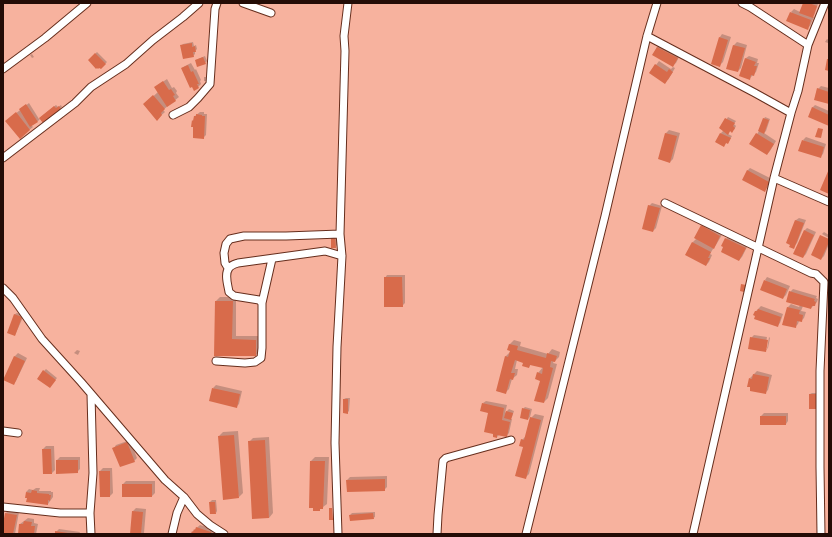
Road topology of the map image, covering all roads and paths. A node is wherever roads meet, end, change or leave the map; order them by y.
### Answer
1 (87, 3) edge
2 (199, 3) edge
3 (217, 3) edge
4 (243, 3) edge
5 (348, 3) edge
6 (656, 3) edge
7 (742, 3) edge
8 (825, 3) edge
9 (271, 13) dead end
10 (646, 36) junction
11 (808, 45) junction
12 (3, 69) edge
13 (791, 113) junction
14 (173, 115) dead end
15 (3, 158) edge
16 (774, 178) junction
17 (829, 202) edge
18 (665, 203) dead end
19 (340, 234) junction
20 (758, 248) junction
21 (342, 256) junction
22 (272, 259) junction
23 (228, 268) junction
24 (826, 282) edge
25 (3, 288) edge
26 (262, 303) junction
27 (825, 356) edge
28 (216, 361) dead end
29 (91, 394) junction
30 (3, 431) edge
31 (18, 433) dead end
32 (511, 440) dead end
33 (184, 497) junction
34 (3, 507) edge
35 (90, 513) junction
36 (91, 534) edge
37 (172, 534) edge
38 (224, 534) edge
39 (338, 534) edge
40 (437, 534) edge
41 (526, 534) edge
42 (693, 534) edge
43 (821, 534) edge

1 - 12 street
2 - 15 street
3 - 14 street
4 - 9 street
5 - 19 street
6 - 10 street
7 - 11 street
8 - 11 street
10 - 13 street
10 - 41 street
11 - 13 street
13 - 16 street
16 - 17 street
16 - 20 street
18 - 20 street
19 - 21 street
19 - 23 street
20 - 24 street
20 - 42 street
21 - 22 street
21 - 39 street
22 - 23 street
22 - 26 street
23 - 26 street
24 - 27 street
25 - 29 street
26 - 28 street
27 - 43 street
29 - 33 street
29 - 35 street
30 - 31 street
32 - 40 street
33 - 37 street
33 - 38 street
34 - 35 street
35 - 36 street

